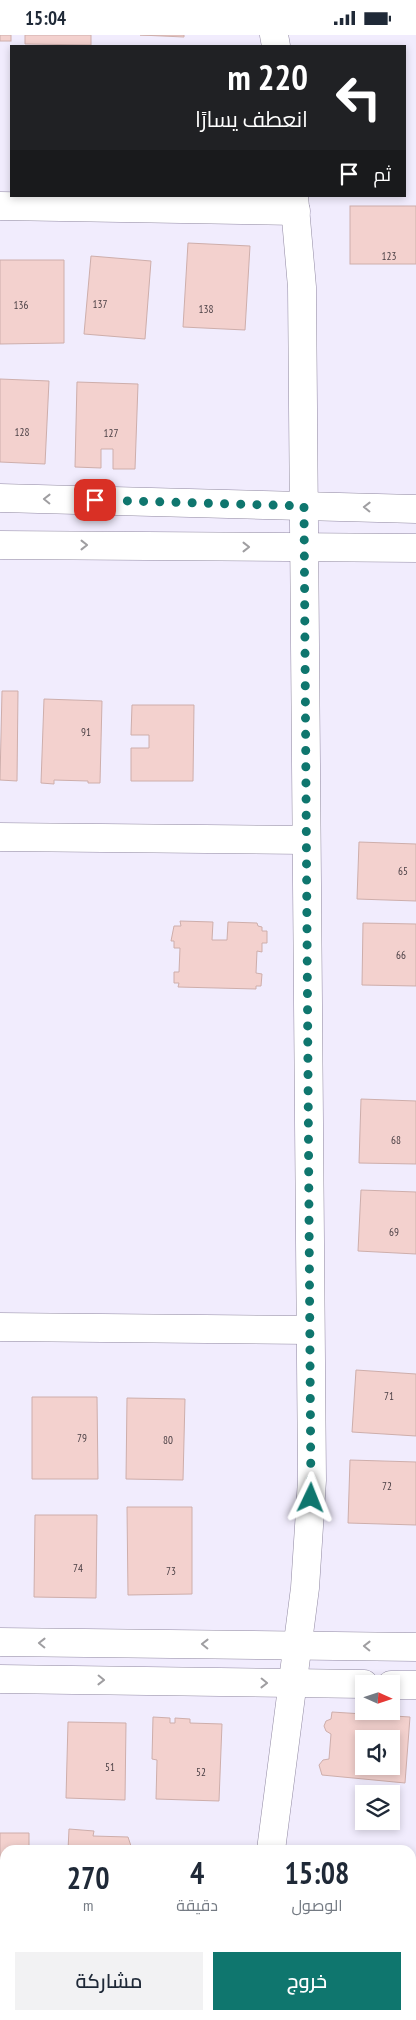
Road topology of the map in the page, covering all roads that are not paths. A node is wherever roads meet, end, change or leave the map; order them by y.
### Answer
1 (295, 204) edge
2 (0, 206) edge
3 (0, 498) edge
4 (304, 506) junction
5 (416, 509) edge
6 (0, 545) edge
7 (304, 547) junction
8 (416, 548) edge
9 (0, 837) edge
10 (306, 840) junction
11 (0, 1327) edge
12 (310, 1330) junction
13 (0, 1642) edge
14 (298, 1645) junction
15 (416, 1647) edge
16 (0, 1679) edge
17 (294, 1683) junction
18 (355, 1684) edge
19 (400, 1685) edge
20 (416, 1685) edge
21 (272, 1845) edge

1 - 2 street
1 - 4 street
4 -> 3 street
5 -> 4 street
4 - 7 street
6 -> 7 street
7 - 8 street
7 - 10 street
9 - 10 street
10 - 12 street
11 - 12 street
12 - 14 street
14 -> 13 street
15 -> 14 street
14 - 17 street
16 -> 17 street
17 - 18 street
17 - 21 street
19 - 20 street

